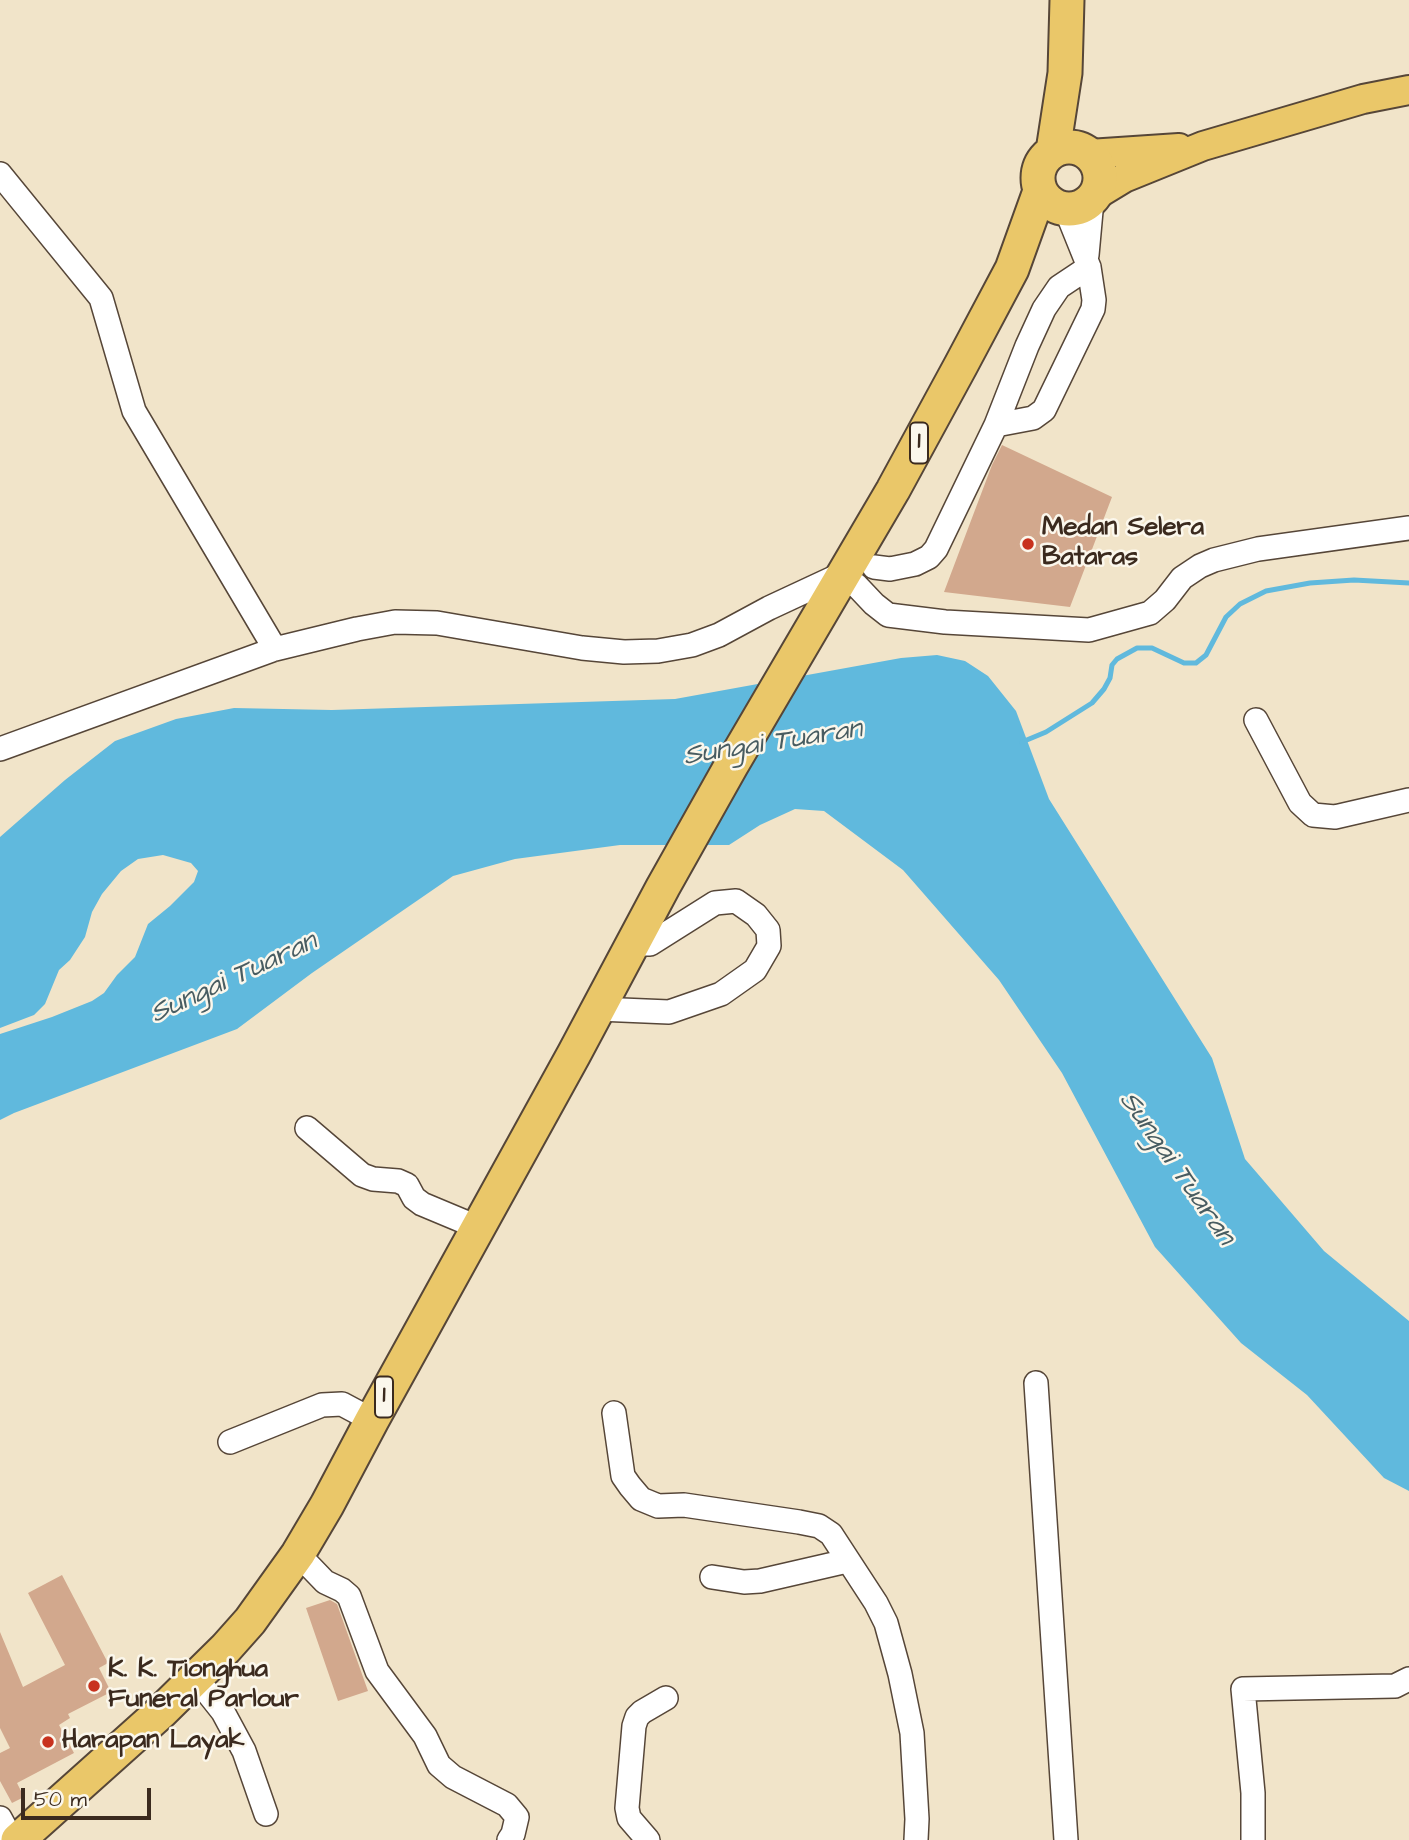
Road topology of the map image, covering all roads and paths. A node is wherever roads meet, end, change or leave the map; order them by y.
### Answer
1 (1067, 0) edge
2 (1409, 90) edge
3 (1203, 146) junction
4 (1074, 151) junction
5 (0, 174) edge
6 (1071, 201) junction
7 (1088, 262) junction
8 (996, 425) junction
9 (1409, 528) edge
10 (858, 571) junction
11 (275, 649) junction
12 (1256, 720) dead end
13 (0, 749) edge
14 (1409, 800) edge
15 (635, 938) junction
16 (597, 1009) junction
17 (307, 1128) dead end
18 (477, 1227) junction
19 (1037, 1383) dead end
20 (614, 1413) dead end
21 (372, 1420) junction
22 (230, 1442) dead end
23 (298, 1554) junction
24 (847, 1561) junction
25 (712, 1577) dead end
26 (196, 1678) junction
27 (1409, 1679) edge
28 (666, 1698) dead end
29 (266, 1814) dead end
30 (0, 1818) edge
31 (12, 1840) edge
32 (18, 1840) edge
33 (509, 1840) edge
34 (648, 1840) edge
35 (916, 1840) edge
36 (1066, 1840) edge
37 (1253, 1840) edge

1 - 4 highway
2 - 3 main road
3 - 4 main road
3 - 6 main road
4 - 6 highway
4 - 6 highway, 1
5 - 11 street
6 - 7 street
6 - 10 highway, 1
7 - 8 street
7 - 8 street
8 - 10 street
9 - 10 street
10 - 11 street
10 - 15 highway, 1
11 - 13 street
12 - 14 street
15 - 16 highway, 1
15 - 16 street
16 - 18 highway, 1
17 - 18 street
18 - 21 highway, 1
19 - 36 street
20 - 24 street
21 - 22 street
21 - 23 highway, 1
23 - 26 highway, 1
23 - 33 street
24 - 25 street
24 - 35 street
26 - 29 street
26 - 32 highway, 1
27 - 37 street
28 - 34 street
30 - 31 street

